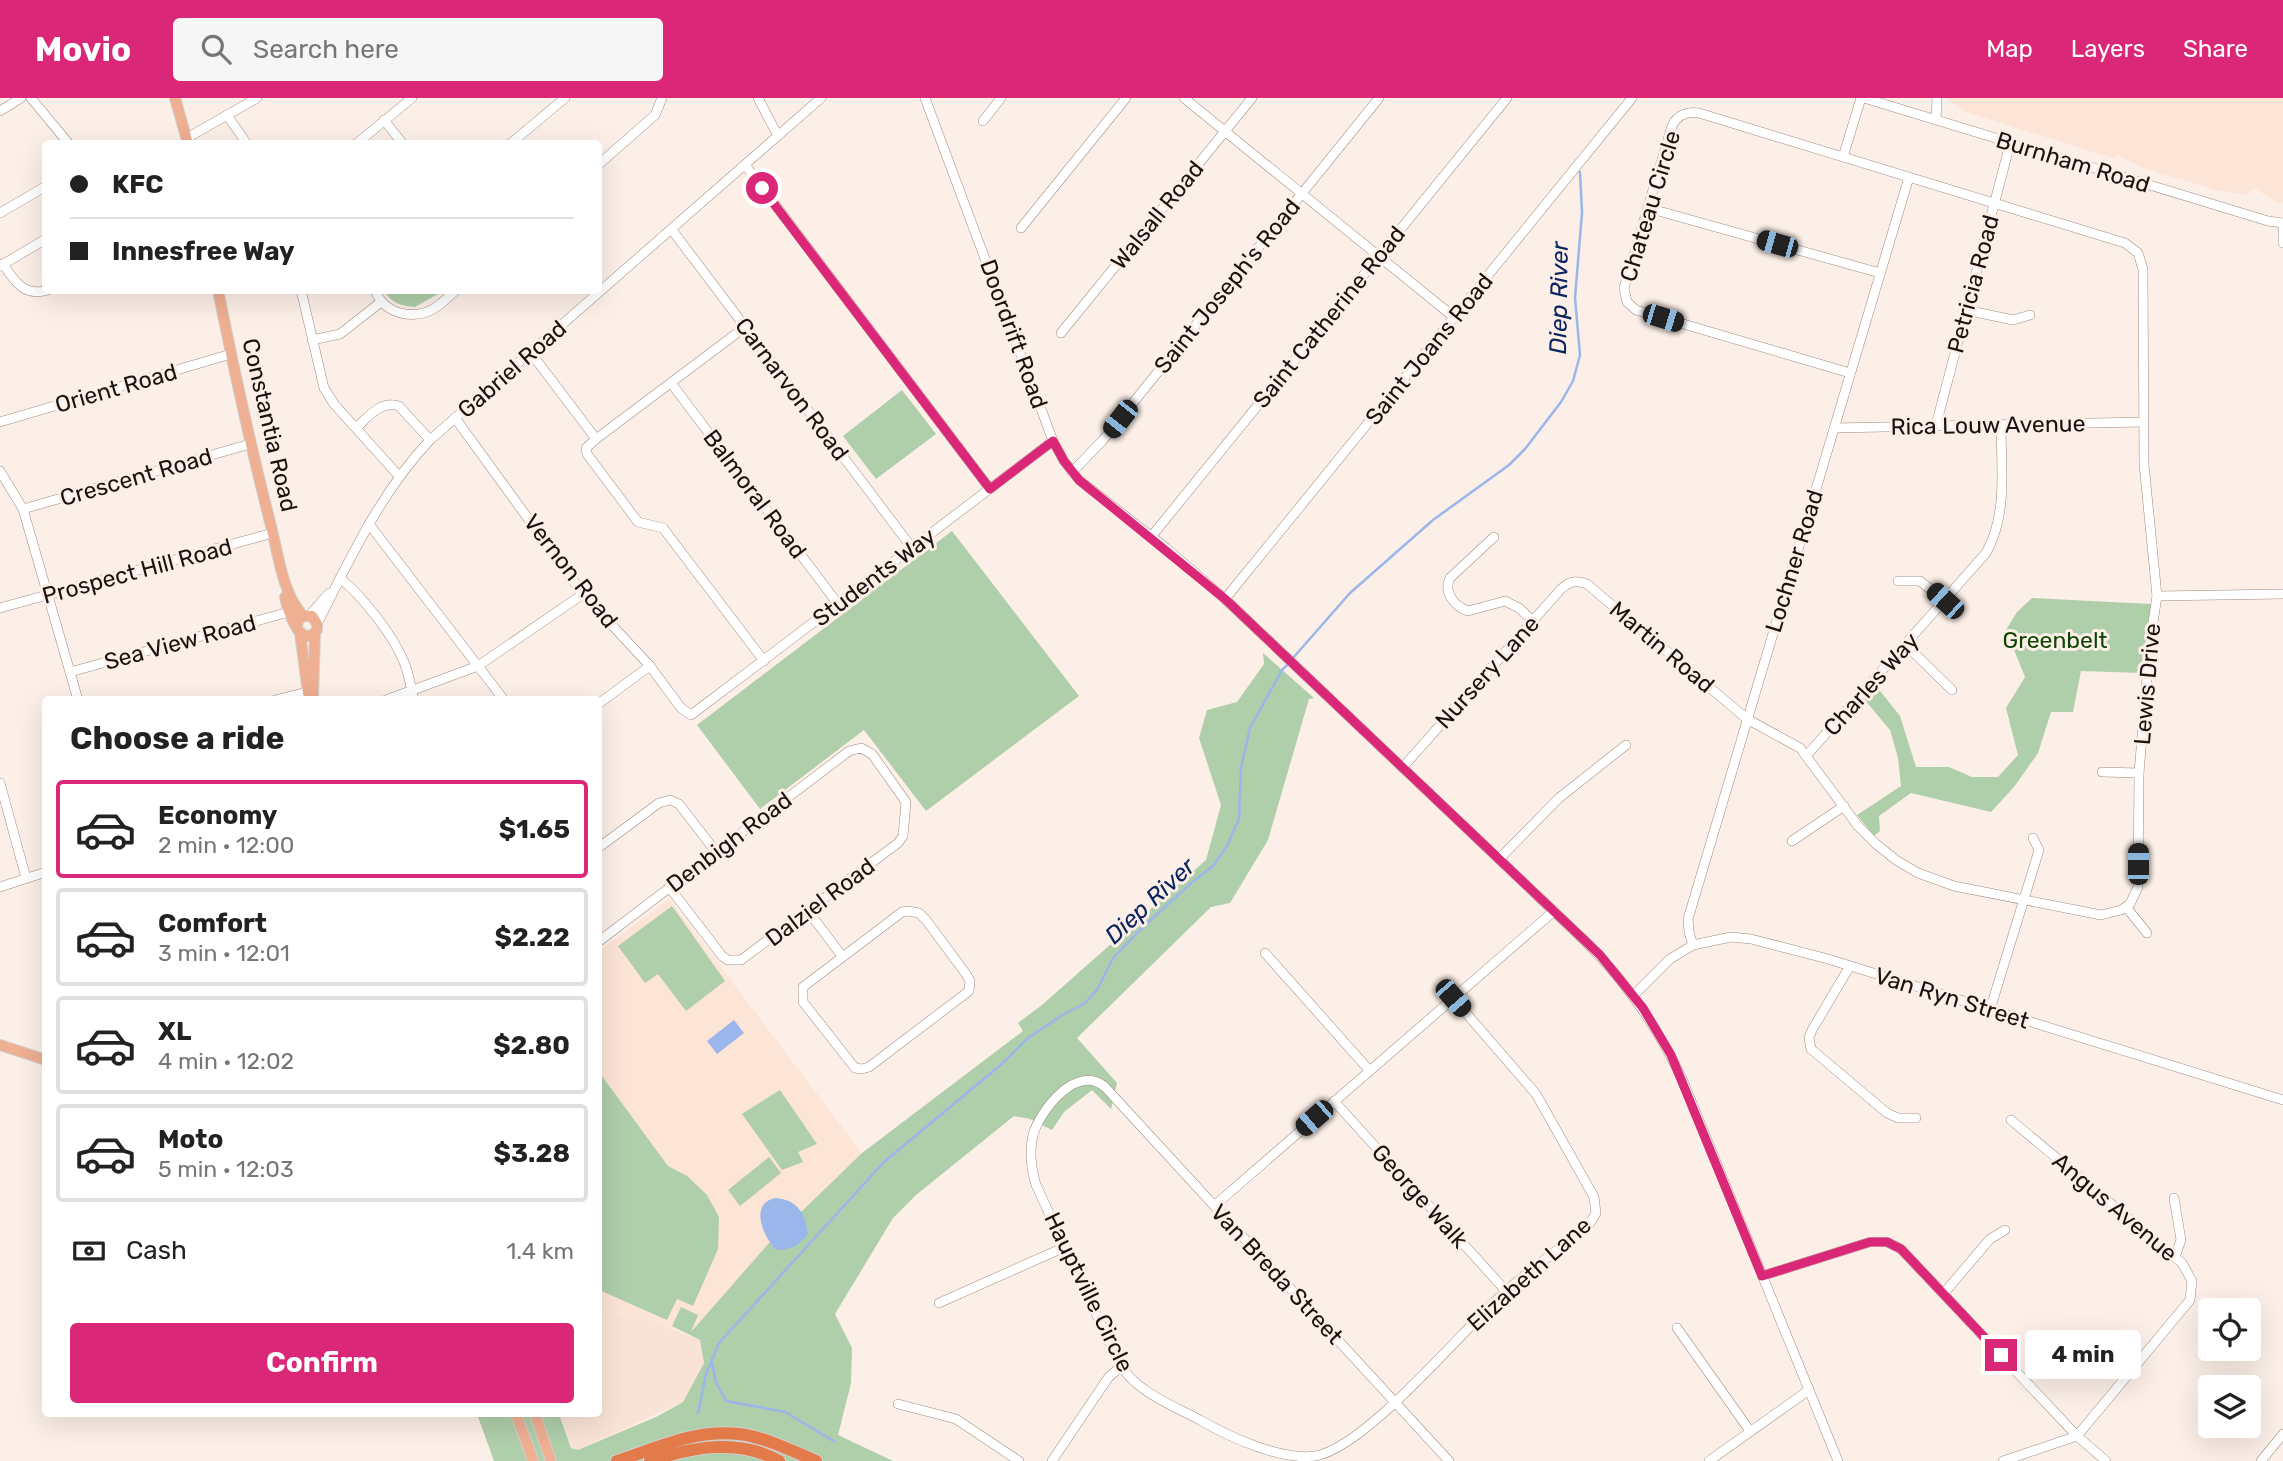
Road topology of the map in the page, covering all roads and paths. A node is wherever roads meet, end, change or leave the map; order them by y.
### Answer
1 (21, 98) edge
2 (31, 98) edge
3 (175, 98) edge
4 (257, 98) edge
5 (412, 98) edge
6 (565, 98) edge
7 (662, 98) edge
8 (758, 98) edge
9 (821, 98) edge
10 (925, 98) edge
11 (1000, 98) edge
12 (1126, 98) edge
13 (1184, 98) edge
14 (1252, 98) edge
15 (1379, 98) edge
16 (1507, 98) edge
17 (1632, 98) edge
18 (1863, 98) edge
19 (1937, 98) edge
20 (0, 111) edge
21 (227, 115) junction
22 (384, 120) junction
23 (1936, 120) junction
24 (983, 121) dead end
25 (1226, 131) junction
26 (778, 136) junction
27 (66, 140) edge
28 (187, 140) edge
29 (189, 140) edge
30 (244, 140) edge
31 (361, 140) edge
32 (400, 140) edge
33 (515, 140) edge
34 (2010, 144) junction
35 (1843, 157) junction
36 (602, 161) edge
37 (746, 166) junction
38 (1909, 177) junction
39 (42, 188) edge
40 (1302, 193) junction
41 (1994, 203) junction
42 (1648, 208) junction
43 (0, 213) edge
44 (2283, 223) edge
45 (1021, 228) dead end
46 (672, 230) junction
47 (42, 241) edge
48 (2283, 243) edge
49 (1378, 256) junction
50 (2, 265) edge
51 (1880, 273) junction
52 (42, 291) edge
53 (602, 291) edge
54 (219, 294) edge
55 (302, 294) edge
56 (378, 294) edge
57 (452, 294) edge
58 (599, 294) edge
59 (381, 302) junction
60 (1966, 310) junction
61 (2030, 315) dead end
62 (1455, 318) junction
63 (745, 327) junction
64 (1061, 333) dead end
65 (312, 340) junction
66 (531, 353) junction
67 (231, 354) junction
68 (1850, 373) junction
69 (671, 383) junction
70 (455, 418) junction
71 (0, 422) edge
72 (2143, 422) junction
73 (1936, 425) junction
74 (2001, 425) junction
75 (356, 428) junction
76 (1834, 428) junction
77 (596, 439) junction
78 (430, 440) junction
79 (1053, 441) junction
80 (250, 444) junction
81 (0, 471) edge
82 (1072, 472) junction
83 (399, 476) junction
84 (990, 489) junction
85 (23, 509) junction
86 (369, 524) junction
87 (273, 533) junction
88 (1151, 537) junction
89 (1494, 537) dead end
90 (912, 548) junction
91 (282, 570) junction
92 (1574, 581) joint
93 (1898, 581) dead end
94 (338, 582) junction
95 (583, 594) junction
96 (2283, 594) edge
97 (48, 595) junction
98 (2157, 596) junction
99 (1225, 599) junction
100 (1945, 601) junction
101 (838, 604) junction
102 (0, 608) edge
103 (289, 612) junction
104 (1534, 621) junction
105 (311, 622) junction
106 (299, 630) junction
107 (1906, 645) junction
108 (764, 661) junction
109 (478, 666) junction
110 (650, 666) junction
111 (70, 672) junction
112 (1952, 690) dead end
113 (413, 695) edge
114 (77, 696) edge
115 (310, 696) edge
116 (310, 696) edge
117 (501, 696) edge
118 (602, 701) edge
119 (694, 714) joint
120 (1748, 719) junction
121 (1626, 746) dead end
122 (861, 748) joint
123 (1807, 755) junction
124 (1403, 767) junction
125 (2102, 772) dead end
126 (2139, 773) junction
127 (0, 783) edge
128 (1844, 806) junction
129 (2033, 838) dead end
130 (1792, 841) dead end
131 (602, 845) edge
132 (716, 852) junction
133 (1499, 859) junction
134 (42, 873) edge
135 (26, 878) junction
136 (0, 887) edge
137 (670, 888) junction
138 (2023, 900) junction
139 (2126, 907) junction
140 (808, 911) junction
141 (1554, 911) junction
142 (2147, 933) dead end
143 (602, 939) edge
144 (1693, 945) junction
145 (1265, 953) dead end
146 (842, 956) junction
147 (1850, 966) junction
148 (1634, 995) junction
149 (1453, 998) junction
150 (1990, 1010) junction
151 (0, 1045) edge
152 (42, 1059) edge
153 (1369, 1070) junction
154 (1105, 1087) joint
155 (2283, 1100) edge
156 (1334, 1101) junction
157 (1916, 1118) dead end
158 (2011, 1120) dead end
159 (2174, 1198) dead end
160 (1214, 1206) junction
161 (2005, 1230) dead end
162 (1065, 1247) junction
163 (2175, 1257) junction
164 (1762, 1276) junction
165 (1506, 1291) junction
166 (1944, 1293) junction
167 (939, 1303) dead end
168 (1677, 1328) dead end
169 (1121, 1366) junction
170 (1809, 1390) junction
171 (1395, 1402) junction
172 (898, 1405) dead end
173 (517, 1417) edge
174 (536, 1417) edge
175 (1750, 1431) junction
176 (2283, 1434) edge
177 (2077, 1436) junction
178 (533, 1461) edge
179 (551, 1461) edge
180 (617, 1461) edge
181 (650, 1461) edge
182 (779, 1461) edge
183 (816, 1461) edge
184 (1019, 1461) edge
185 (1052, 1461) edge
186 (1449, 1461) edge
187 (1709, 1461) edge
188 (1838, 1461) edge
189 (2003, 1461) edge
190 (2106, 1461) edge
191 (2261, 1461) edge

1 - 20 street
2 - 27 street
3 - 28 main road
4 - 21 street
5 - 22 street
6 - 33 street
7 - 36 street
8 - 26 street
9 - 26 street, Gabriel Road
10 - 79 street, Doordrift Road
11 - 24 street
12 - 45 street
13 - 25 street
14 - 25 street, Walsall Road
15 - 40 street, Saint Joseph's Road
16 - 49 street, Saint Catherine Road
17 - 62 street, Saint Joans Road
18 - 23 street, Burnham Road
18 - 35 street
19 - 23 street
21 - 29 street
21 - 30 street
22 - 31 street
22 - 32 street
23 - 34 street, Burnham Road
25 - 40 street
25 - 64 street, Walsall Road
26 - 37 street, Gabriel Road
34 - 41 street, Petricia Road
34 - 44 street, Burnham Road
35 - 38 street, Chateau Circle
35 - 42 street, Chateau Circle
37 - 46 street, Gabriel Road
37 - 84 street
38 - 41 street, Lewis Drive
38 - 51 street, Lochner Road
39 - 43 street
40 - 49 street
40 - 82 street, Saint Joseph's Road
41 - 60 street, Petricia Road
41 - 72 street, Lewis Drive
42 - 51 street
42 - 68 street, Chateau Circle
44 - 48 street
46 - 53 street, Gabriel Road
46 - 63 street, Carnarvon Road
47 - 50 street
49 - 62 street
49 - 88 street, Saint Catherine Road
50 - 52 street
51 - 68 street, Lochner Road
54 - 67 main road, Constantia Road
55 - 65 street
56 - 59 street
57 - 59 street
58 - 66 street, Gabriel Road
59 - 65 street
60 - 61 street
60 - 73 street, Petricia Road
62 - 99 street, Saint Joans Road
63 - 69 street
63 - 90 street, Carnarvon Road
65 - 75 street
66 - 70 street, Gabriel Road
66 - 77 street
67 - 71 street, Orient Road
67 - 80 main road, Constantia Road
68 - 76 street, Lochner Road
69 - 77 street
69 - 101 street, Balmoral Road
70 - 78 street, Gabriel Road
70 - 95 street, Vernon Road
72 - 74 street, Rica Louw Avenue
72 - 98 street, Lewis Drive
73 - 74 street, Rica Louw Avenue
73 - 76 street, Rica Louw Avenue
74 - 100 street, Charles Way
75 - 78 street
75 - 83 street
76 - 120 street, Lochner Road
77 - 108 street
78 - 83 street, Gabriel Road
79 - 82 street, Doordrift Road
79 - 84 street, Students Way
80 - 85 street, Crescent Road
80 - 87 main road, Constantia Road
81 - 85 street
82 - 88 street, Doordrift Road
83 - 86 street, Gabriel Road
84 - 90 street, Students Way
85 - 97 street
86 - 94 street, Gabriel Road
86 - 109 street
87 - 91 main road, Constantia Road
87 - 97 street, Prospect Hill Road
88 - 99 street, Doordrift Road
89 - 104 street
90 - 101 street, Students Way
91 - 103 main road, Constantia Road
91 - 105 main road, Constantia Road
92 - 104 street, Nursery Lane
92 - 120 street, Martin Road
93 - 100 street
94 - 105 street, Gabriel Road
94 - 113 street
95 - 109 street
95 - 110 street, Vernon Road
96 - 98 street
97 - 102 street, Prospect Hill Road
97 - 111 street
98 - 126 street, Lewis Drive
99 - 124 street, Doordrift Road
100 - 107 street, Charles Way
101 - 108 street, Students Way
103 - 106 main road, Constantia Road
103 - 111 street, Sea View Road
104 - 124 street, Nursery Lane
105 - 106 main road
105 - 106 main road
105 - 115 main road
106 - 116 main road
107 - 112 street
107 - 123 street, Charles Way
108 - 119 street, Students Way
109 - 113 street
109 - 117 street
110 - 118 street
110 - 119 street, Vernon Road
111 - 114 street
120 - 123 street
120 - 144 street, Lochner Road
121 - 133 street
122 - 132 street, Denbigh Road
122 - 140 street, Dalziel Road
123 - 128 street
124 - 133 street, Doordrift Road
125 - 126 street
126 - 139 street, Lewis Drive
127 - 135 street
128 - 130 street
128 - 138 street
129 - 138 street
131 - 132 street
132 - 137 street, Denbigh Road
133 - 141 street, Doordrift Road
134 - 135 street
135 - 136 street
137 - 140 street, Dalziel Road
137 - 143 street, Denbigh Road
138 - 139 street
138 - 150 street
139 - 142 street
140 - 146 street
141 - 148 street, Doordrift Road
141 - 149 street
144 - 147 street, Van Ryn Street
144 - 148 street, Van Ryn Street
145 - 153 street
146 - 146 street
147 - 150 street, Van Ryn Street
147 - 157 street
148 - 164 street, Doordrift Road
149 - 153 street
149 - 165 street, Elizabeth Lane
150 - 155 street, Van Ryn Street
151 - 152 main road
153 - 156 street
154 - 160 street, Van Breda Street
154 - 162 street, Hauptville Circle
156 - 160 street
156 - 165 street, George Walk
158 - 163 street, Angus Avenue
159 - 163 street
160 - 171 street, Van Breda Street
161 - 166 street
162 - 167 street
162 - 169 street, Hauptville Circle
163 - 177 street, Angus Avenue
164 - 166 street
164 - 170 street, Doordrift Road
165 - 171 street, Elizabeth Lane
166 - 177 street
168 - 175 street
169 - 171 street, Hauptville Circle
169 - 185 street
170 - 175 street
170 - 188 street, Doordrift Road
171 - 186 street, Van Breda Street
172 - 184 street
173 - 178 main road
174 - 179 main road
175 - 187 street
176 - 191 street
177 - 189 street
177 - 190 street
180 - 183 highway
181 - 182 highway

